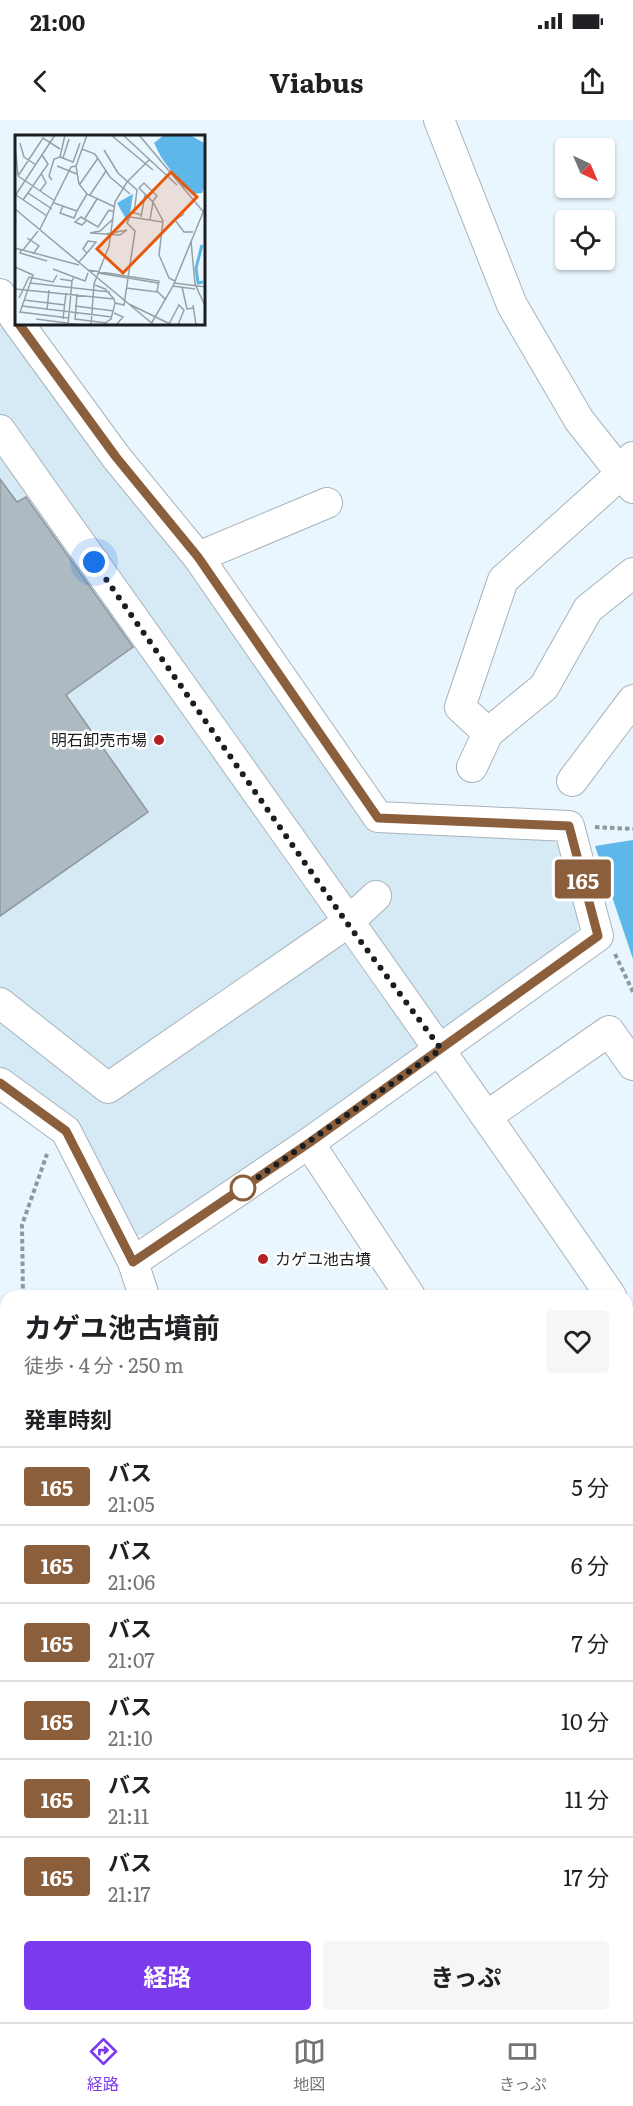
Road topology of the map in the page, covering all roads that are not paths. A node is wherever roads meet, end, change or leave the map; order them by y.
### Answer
1 (439, 120) edge
2 (0, 294) edge
3 (15, 318) edge
4 (20, 326) edge
5 (0, 430) edge
6 (629, 473) edge
7 (327, 503) dead end
8 (198, 557) junction
9 (633, 573) edge
10 (633, 700) edge
11 (488, 733) junction
12 (472, 767) dead end
13 (572, 781) dead end
14 (376, 896) dead end
15 (347, 923) junction
16 (0, 1003) edge
17 (441, 1049) junction
18 (633, 1065) edge
19 (0, 1083) edge
20 (487, 1116) junction
21 (309, 1143) junction
22 (133, 1262) junction
23 (135, 1290) edge
24 (406, 1290) edge
25 (607, 1290) edge

1 - 6 street
2 - 3 street
4 - 8 street
5 - 15 street
6 - 11 street
7 - 8 street
8 - 17 street
9 - 11 street
10 - 13 street
11 - 12 street
14 - 15 street
15 - 16 street
15 - 17 street
17 - 20 street
17 - 21 street
18 - 20 street
19 - 22 street
20 - 25 street
21 - 22 street
21 - 24 street
22 - 23 street

